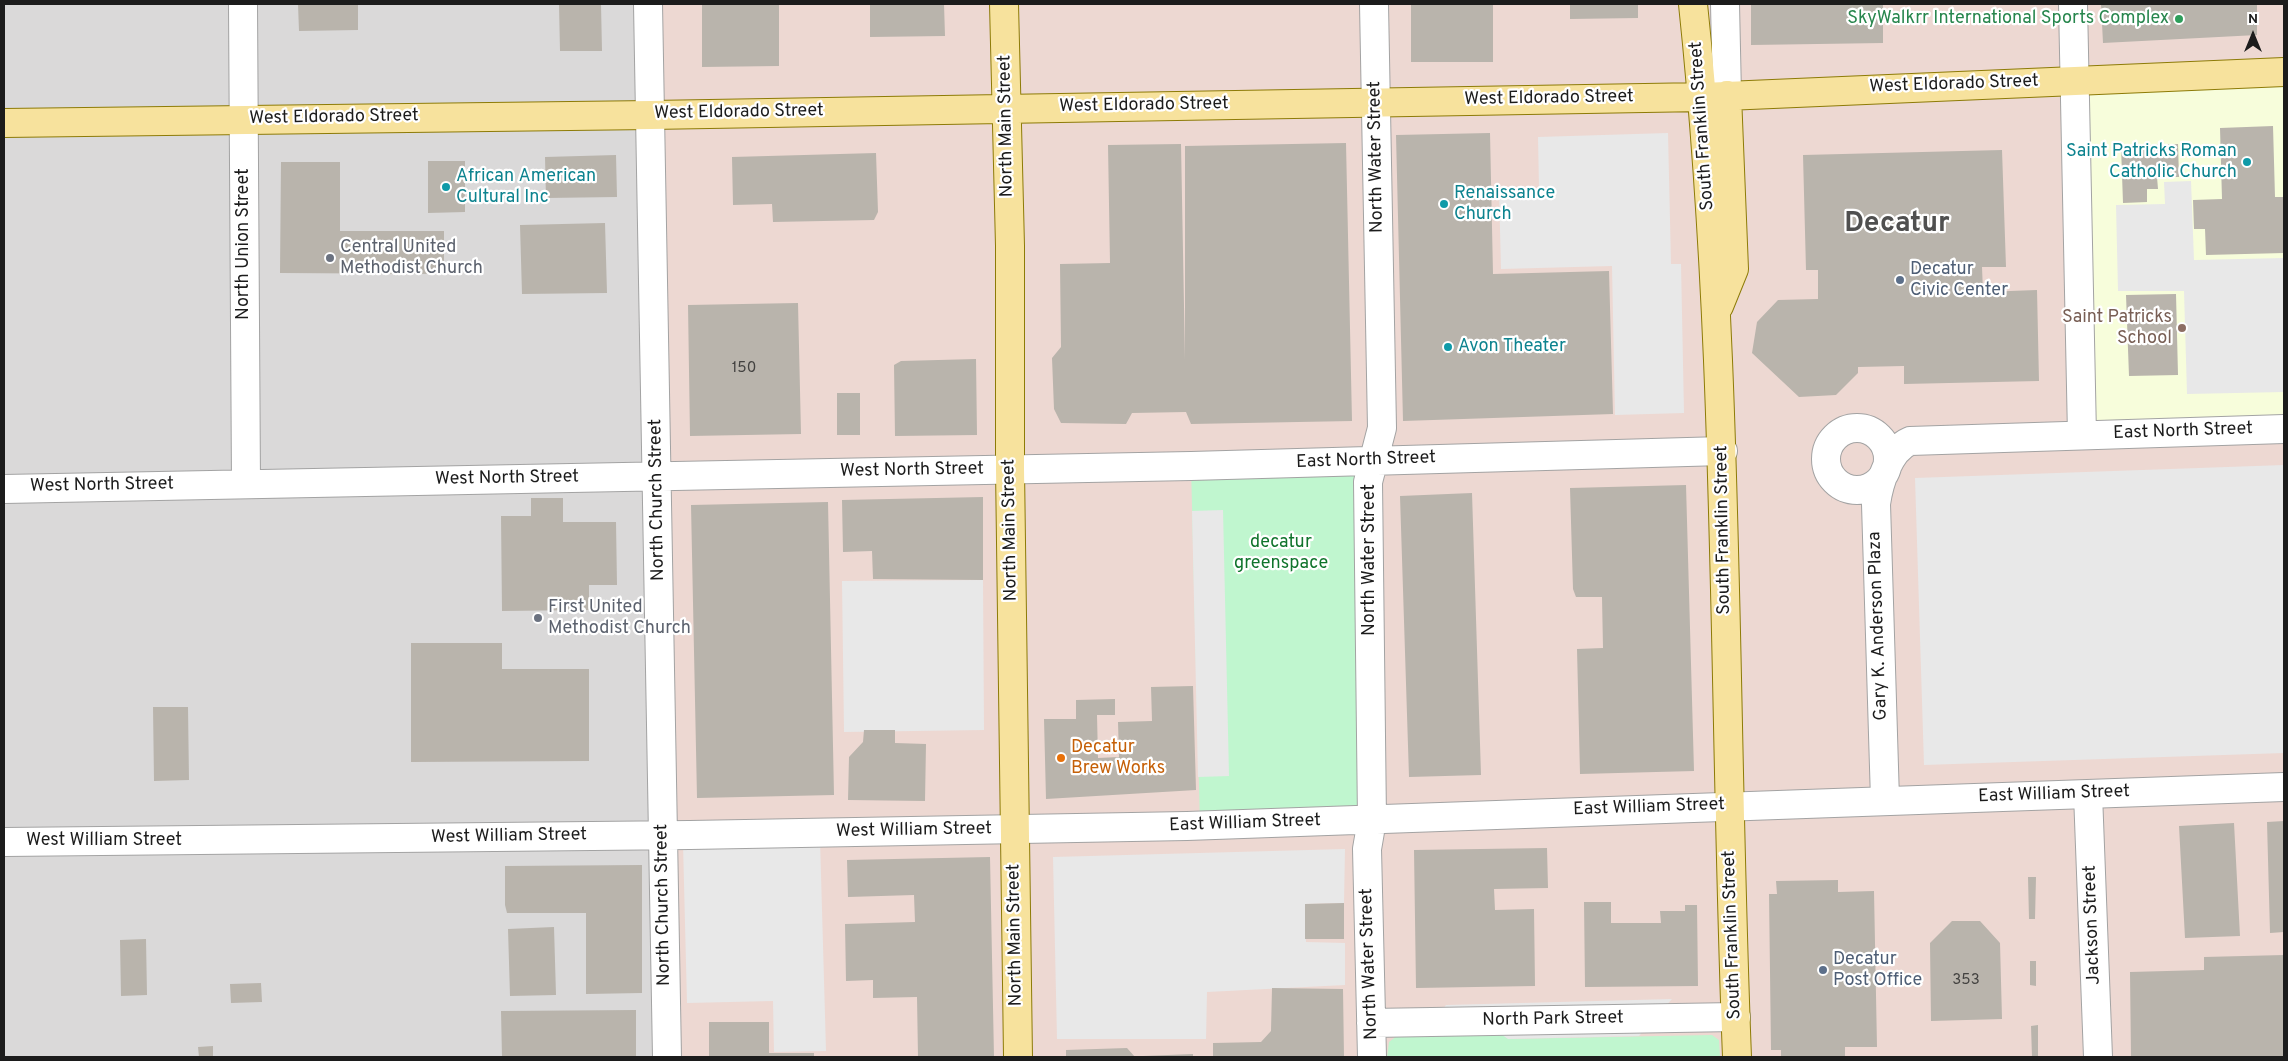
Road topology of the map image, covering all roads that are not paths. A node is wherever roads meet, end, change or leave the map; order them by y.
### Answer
1 (243, 4) edge
2 (648, 4) edge
3 (1004, 4) edge
4 (1374, 4) edge
5 (1693, 4) edge
6 (1725, 4) edge
7 (2073, 4) edge
8 (2284, 72) edge
9 (2074, 80) junction
10 (1715, 96) junction
11 (1375, 103) junction
12 (1007, 109) junction
13 (651, 115) junction
14 (243, 119) junction
15 (4, 123) edge
16 (2284, 429) edge
17 (2082, 435) junction
18 (1722, 451) junction
19 (1897, 455) junction
20 (1374, 460) junction
21 (1010, 470) junction
22 (657, 476) junction
23 (246, 483) junction
24 (4, 488) edge
25 (2284, 787) edge
26 (2088, 794) junction
27 (1894, 800) junction
28 (1730, 805) junction
29 (1372, 820) junction
30 (1014, 830) junction
31 (663, 835) junction
32 (4, 842) edge
33 (1736, 1017) junction
34 (1371, 1024) junction
35 (667, 1057) edge
36 (1018, 1057) edge
37 (1372, 1057) edge
38 (1737, 1057) edge
39 (2098, 1057) edge

1 - 14 street, North Union Street
2 - 13 street, North Church Street
3 - 12 main road, North Main Street
4 - 11 street, North Water Street
5 - 10 main road, South Franklin Street
6 - 10 street
7 - 9 street
8 - 9 main road, West Eldorado Street
9 - 10 main road, West Eldorado Street
9 - 17 street
10 - 11 main road, West Eldorado Street
10 - 18 main road, South Franklin Street
11 - 12 main road, West Eldorado Street
11 - 20 street, North Water Street
12 - 13 main road, West Eldorado Street
12 - 21 main road, North Main Street
13 - 14 main road, West Eldorado Street
13 - 22 street, North Church Street
14 - 15 main road, West Eldorado Street
14 - 23 street, North Union Street
16 - 17 street, East North Street
17 - 19 street
18 - 20 street, East North Street
18 - 28 main road, South Franklin Street
19 - 19 street
19 - 27 street, Gary K. Anderson Plaza
20 - 21 street, East North Street
20 - 29 street, North Water Street
21 - 22 street, West North Street
21 - 30 main road, North Main Street
22 - 23 street, West North Street
22 - 31 street, North Church Street
23 - 24 street, West North Street
25 - 26 street, East William Street
26 - 27 street, East William Street
26 - 39 street, Jackson Street
27 - 28 street, East William Street
28 - 29 street, East William Street
28 - 33 main road, South Franklin Street
29 - 30 street, East William Street
29 - 34 street, North Water Street
30 - 31 street, West William Street
30 - 36 main road, North Main Street
31 - 32 street, West William Street
31 - 35 street, North Church Street
33 - 34 street, North Park Street
33 - 38 main road, South Franklin Street
34 - 37 street, North Water Street

